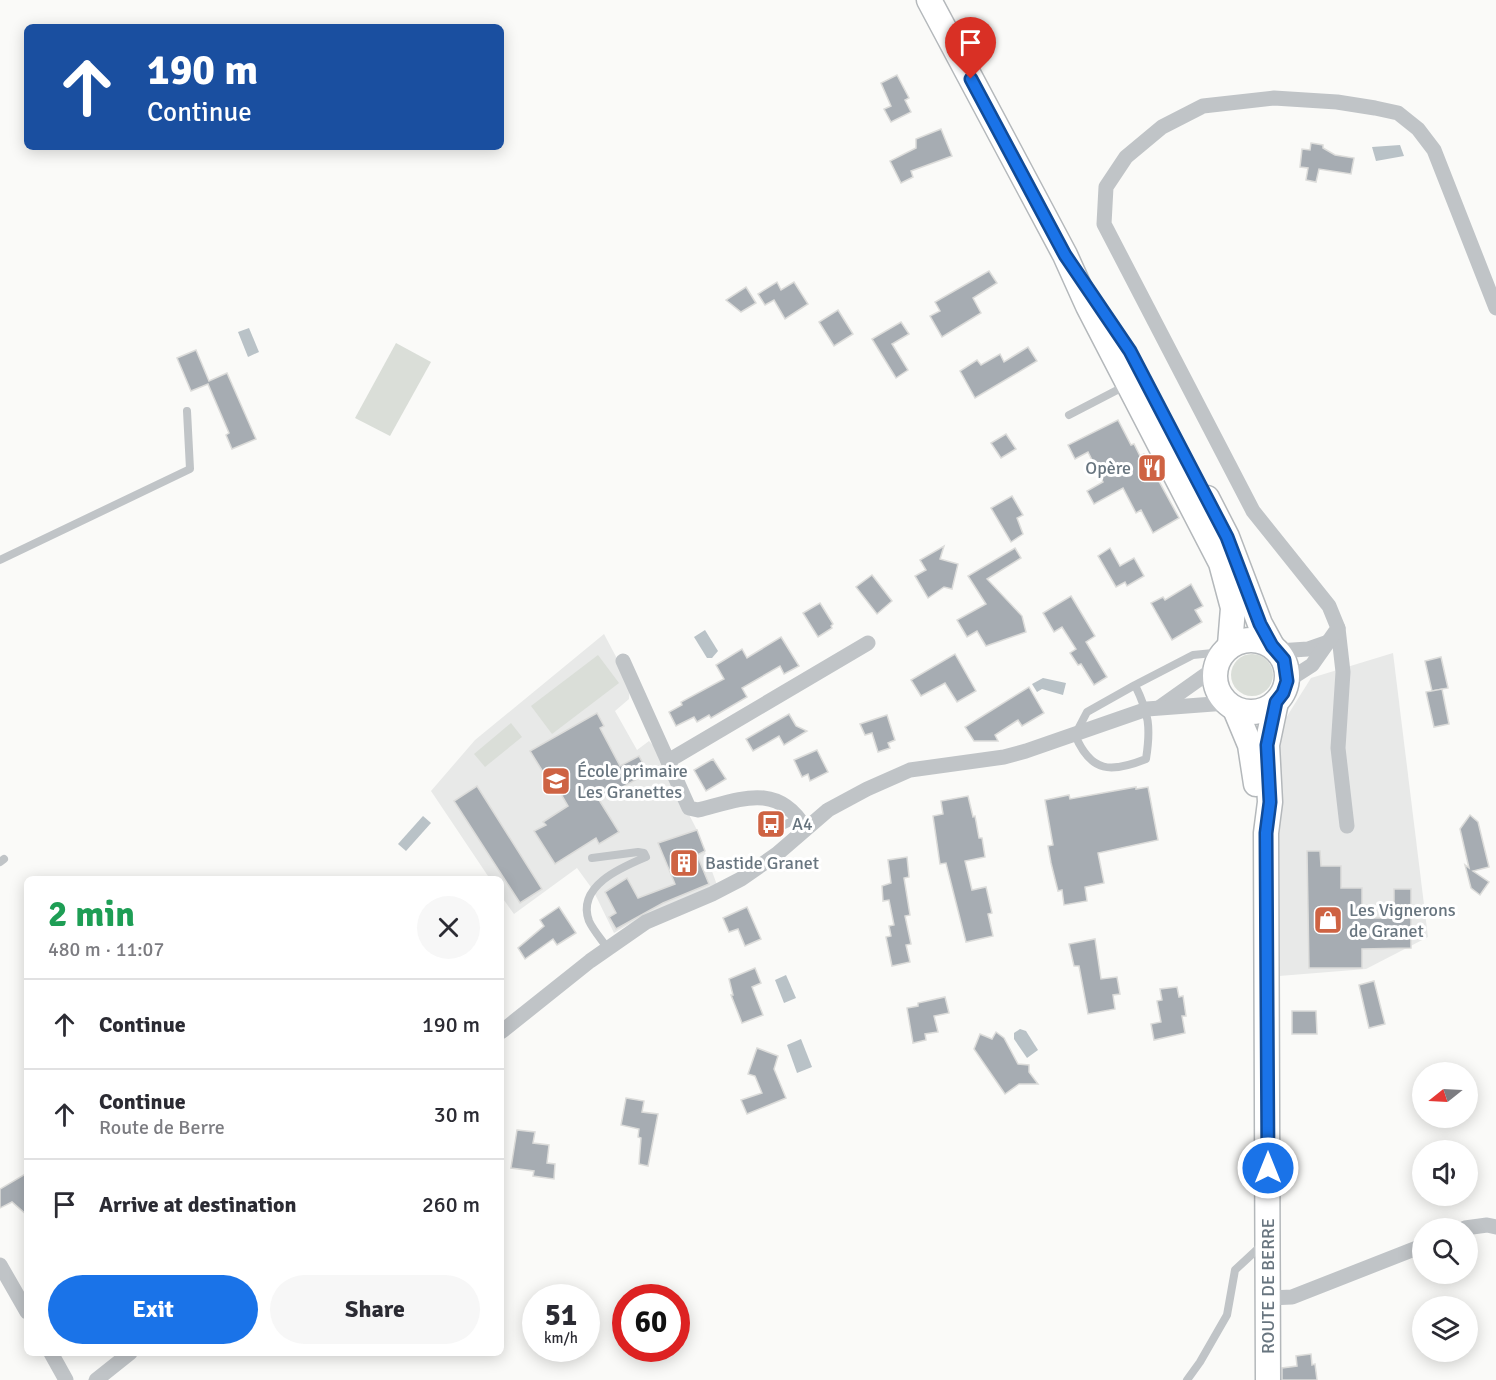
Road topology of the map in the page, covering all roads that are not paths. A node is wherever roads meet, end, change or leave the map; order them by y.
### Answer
1 (929, 0) edge
2 (1065, 255) junction
3 (1496, 308) edge
4 (1129, 384) junction
5 (187, 411) dead end
6 (1069, 415) dead end
7 (1177, 458) dead end
8 (1182, 468) dead end
9 (1202, 488) junction
10 (0, 560) edge
11 (1338, 628) junction
12 (1329, 642) junction
13 (868, 643) dead end
14 (1275, 648) junction
15 (1223, 655) junction
16 (623, 661) dead end
17 (1135, 685) junction
18 (1281, 692) junction
19 (1231, 706) junction
20 (1154, 708) junction
21 (1075, 735) junction
22 (668, 762) junction
23 (802, 823) junction
24 (1347, 826) dead end
25 (771, 831) dead end
26 (1266, 833) junction
27 (592, 858) dead end
28 (608, 949) junction
29 (504, 1030) edge
30 (1478, 1226) edge
31 (1496, 1227) edge
32 (1268, 1240) junction
33 (1412, 1250) edge
34 (0, 1265) edge
35 (1268, 1298) junction
36 (24, 1307) edge
37 (53, 1356) edge
38 (126, 1356) edge
39 (66, 1380) edge
40 (96, 1380) edge
41 (1186, 1380) edge
42 (1268, 1380) edge

1 - 2 main road
2 - 4 main road
2 - 9 main road
3 - 11 street
4 - 6 lane
4 - 7 lane
4 - 15 main road
5 - 10 lane
8 - 9 lane
9 - 14 main road
11 - 12 street
11 - 24 street
12 - 14 street
12 - 18 street
13 - 22 street
14 - 15 main road
14 - 18 main road
15 - 17 lane
15 - 19 main road
15 - 20 street
16 - 22 street
17 - 20 lane
17 - 21 lane
18 - 19 main road
18 - 26 main road, ROUTE DE BERRE
19 - 20 street
19 - 26 main road, ROUTE DE BERRE
20 - 21 street
20 - 21 lane
21 - 23 street
22 - 23 street
23 - 25 lane
23 - 28 street
26 - 32 main road, ROUTE DE BERRE
27 - 28 lane
28 - 29 street
30 - 31 street
32 - 35 main road, ROUTE DE BERRE
32 - 41 lane
33 - 35 street
34 - 36 street
35 - 42 main road, ROUTE DE BERRE
37 - 39 street
38 - 40 street

